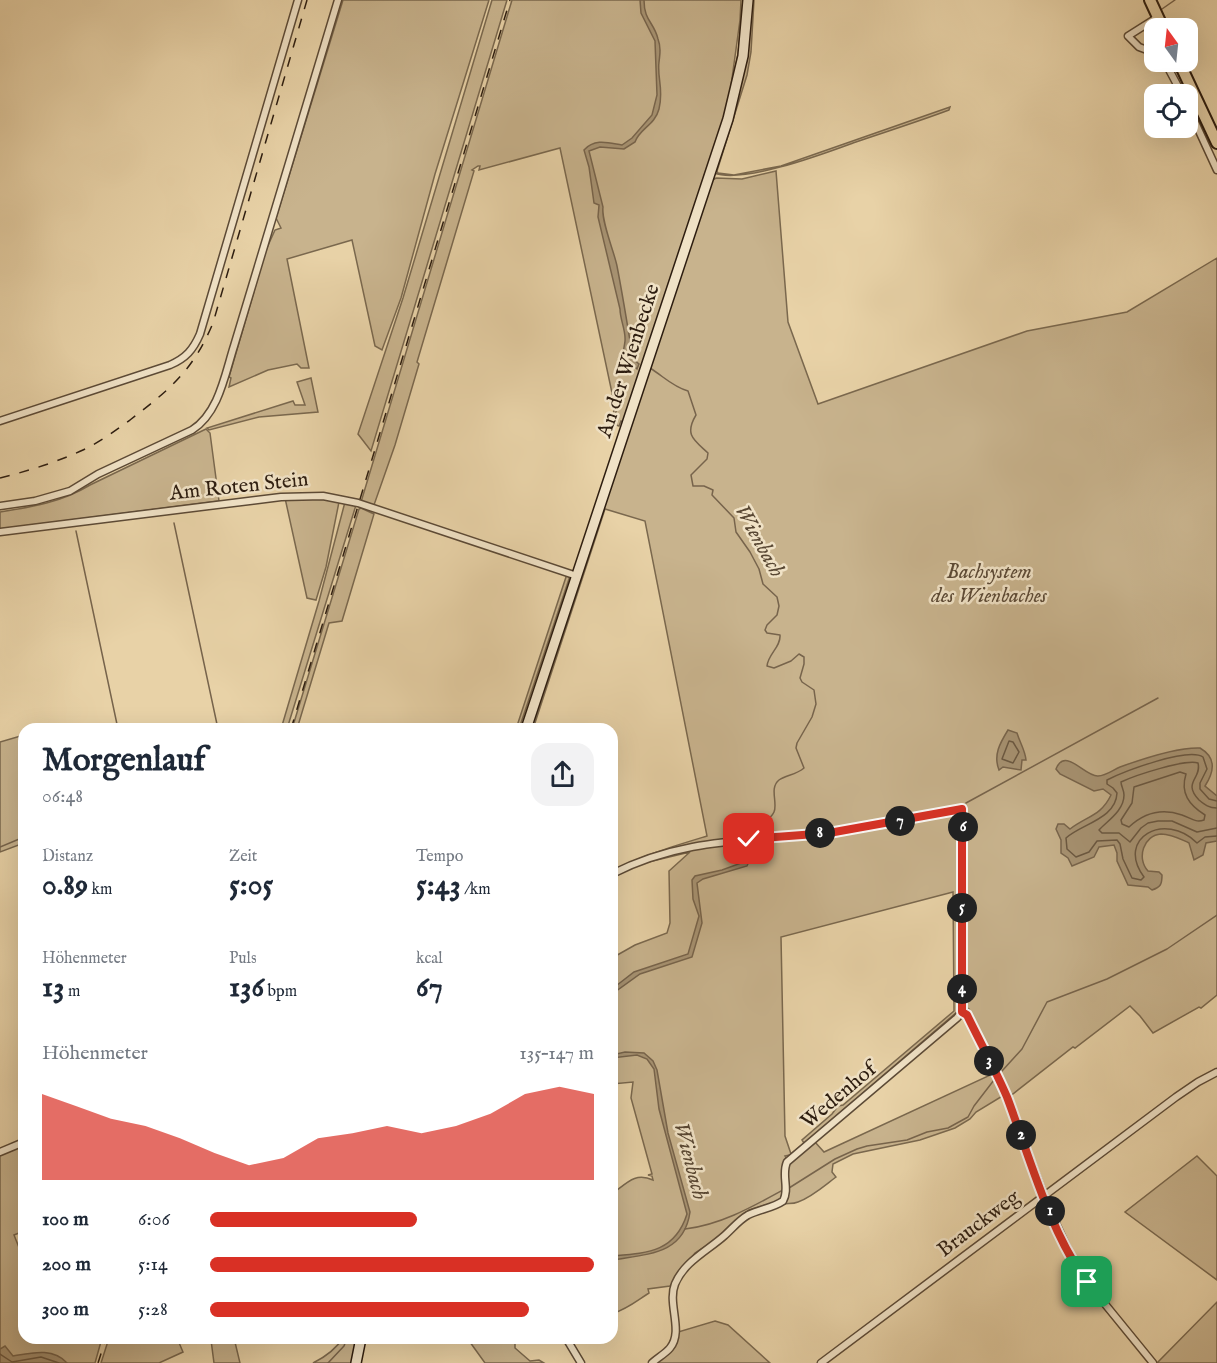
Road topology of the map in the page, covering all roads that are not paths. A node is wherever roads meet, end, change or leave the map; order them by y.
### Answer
1 (298, 0) edge
2 (338, 0) edge
3 (748, 0) edge
4 (1150, 0) edge
5 (1158, 17) edge
6 (1144, 26) edge
7 (1144, 49) edge
8 (1184, 72) edge
9 (1198, 129) edge
10 (1217, 143) edge
11 (1217, 170) edge
12 (0, 421) edge
13 (0, 506) edge
14 (0, 532) edge
15 (577, 576) junction
16 (528, 723) edge
17 (618, 871) edge
18 (962, 1012) junction
19 (1217, 1072) edge
20 (18, 1144) edge
21 (0, 1152) edge
22 (1044, 1197) junction
23 (360, 1344) edge
24 (570, 1344) edge
25 (356, 1363) edge
26 (581, 1363) edge
27 (652, 1363) edge
28 (821, 1363) edge
29 (1153, 1363) edge

1 - 12 street
2 - 13 street
3 - 15 street, An der Wienbecke
4 - 5 main road
6 - 7 street
8 - 10 main road
9 - 11 street
14 - 15 street, Am Roten Stein
15 - 16 street, An der Wienbecke
17 - 18 street
18 - 22 street
18 - 27 street, Wedenhof
19 - 22 street, Brauckweg
20 - 21 street
22 - 28 street, Brauckweg
22 - 29 street
23 - 25 street
24 - 26 street

